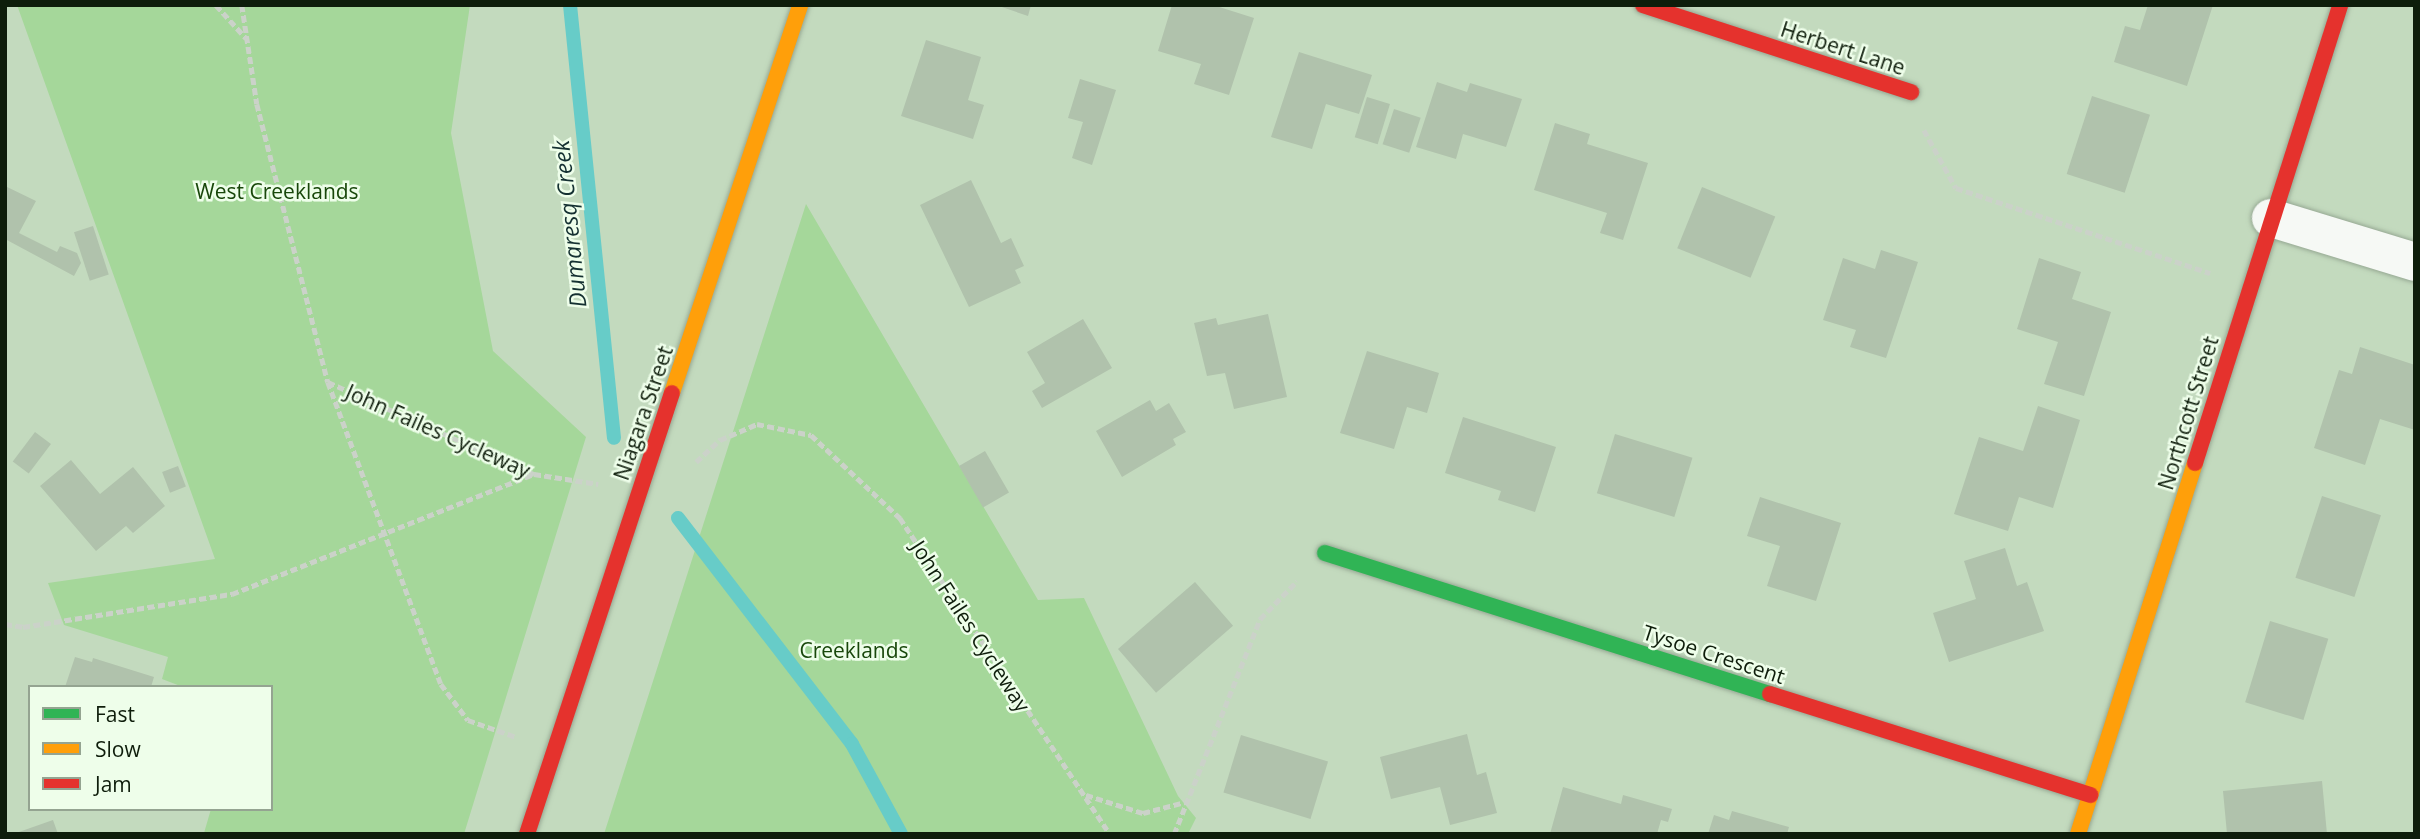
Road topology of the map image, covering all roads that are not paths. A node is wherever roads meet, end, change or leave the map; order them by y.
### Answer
1 (800, 5) edge
2 (1643, 5) edge
3 (2340, 5) edge
4 (1911, 92) dead end
5 (2271, 218) junction
6 (2415, 262) edge
7 (1325, 553) dead end
8 (2090, 795) junction
9 (527, 834) edge
10 (2078, 834) edge

1 - 9 street, Niagara Street
2 - 4 street, Herbert Lane
3 - 5 street, Northcott Street
5 - 6 street
5 - 8 street, Northcott Street
7 - 8 street, Tysoe Crescent
8 - 10 street, Northcott Street

